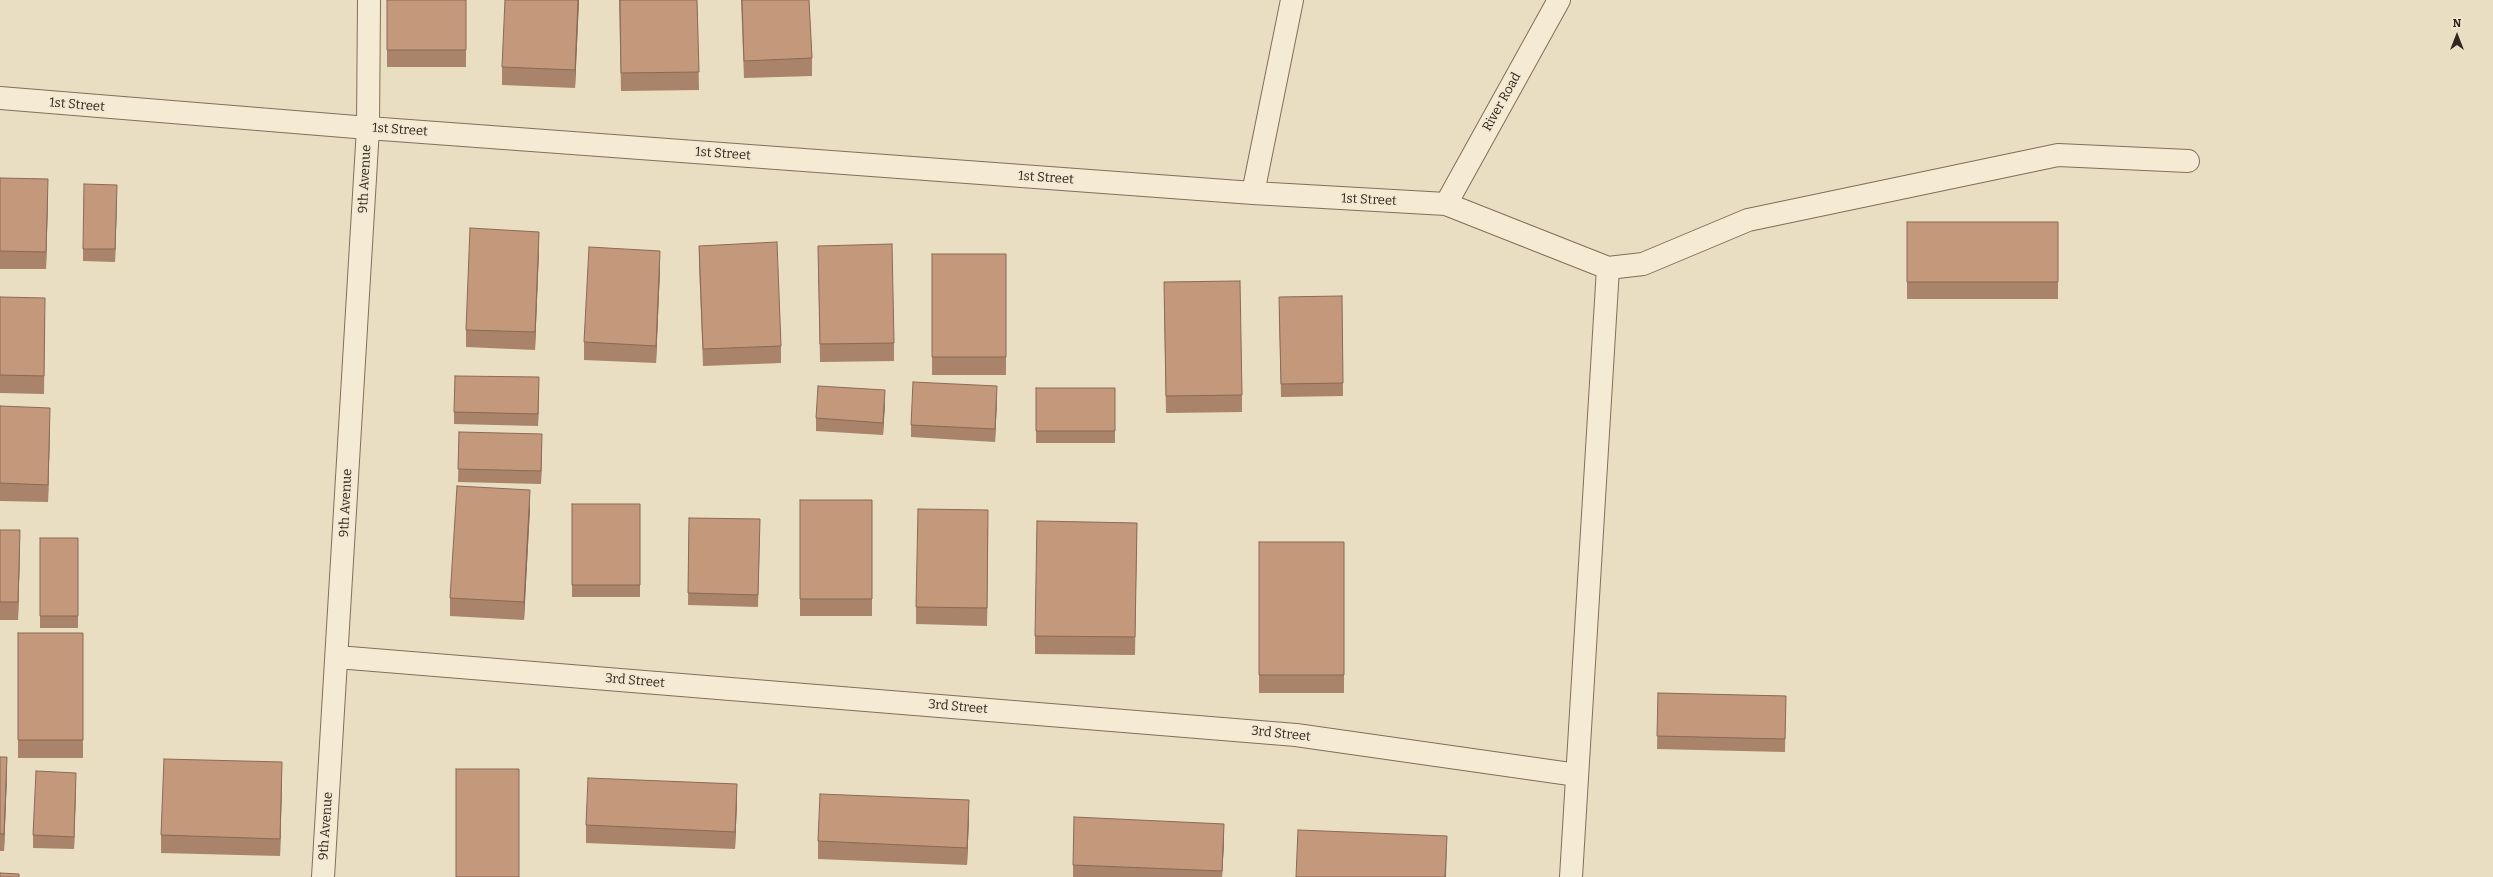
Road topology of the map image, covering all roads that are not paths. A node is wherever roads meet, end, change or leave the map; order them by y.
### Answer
1 (369, 0) edge
2 (1292, 0) edge
3 (1559, 0) edge
4 (0, 98) edge
5 (368, 128) junction
6 (2188, 161) dead end
7 (1253, 193) junction
8 (1446, 204) junction
9 (1608, 268) junction
10 (337, 657) junction
11 (1577, 776) junction
12 (323, 877) edge
13 (1571, 877) edge

1 - 5 street, 9th Avenue
2 - 7 street
3 - 8 street, River Road
4 - 5 street, 1st Street
5 - 7 street, 1st Street
5 - 10 street, 9th Avenue
6 - 9 street
7 - 8 street, 1st Street
8 - 9 street, 1st Street
9 - 11 street
10 - 11 street, 3rd Street
10 - 12 street, 9th Avenue
11 - 13 street

